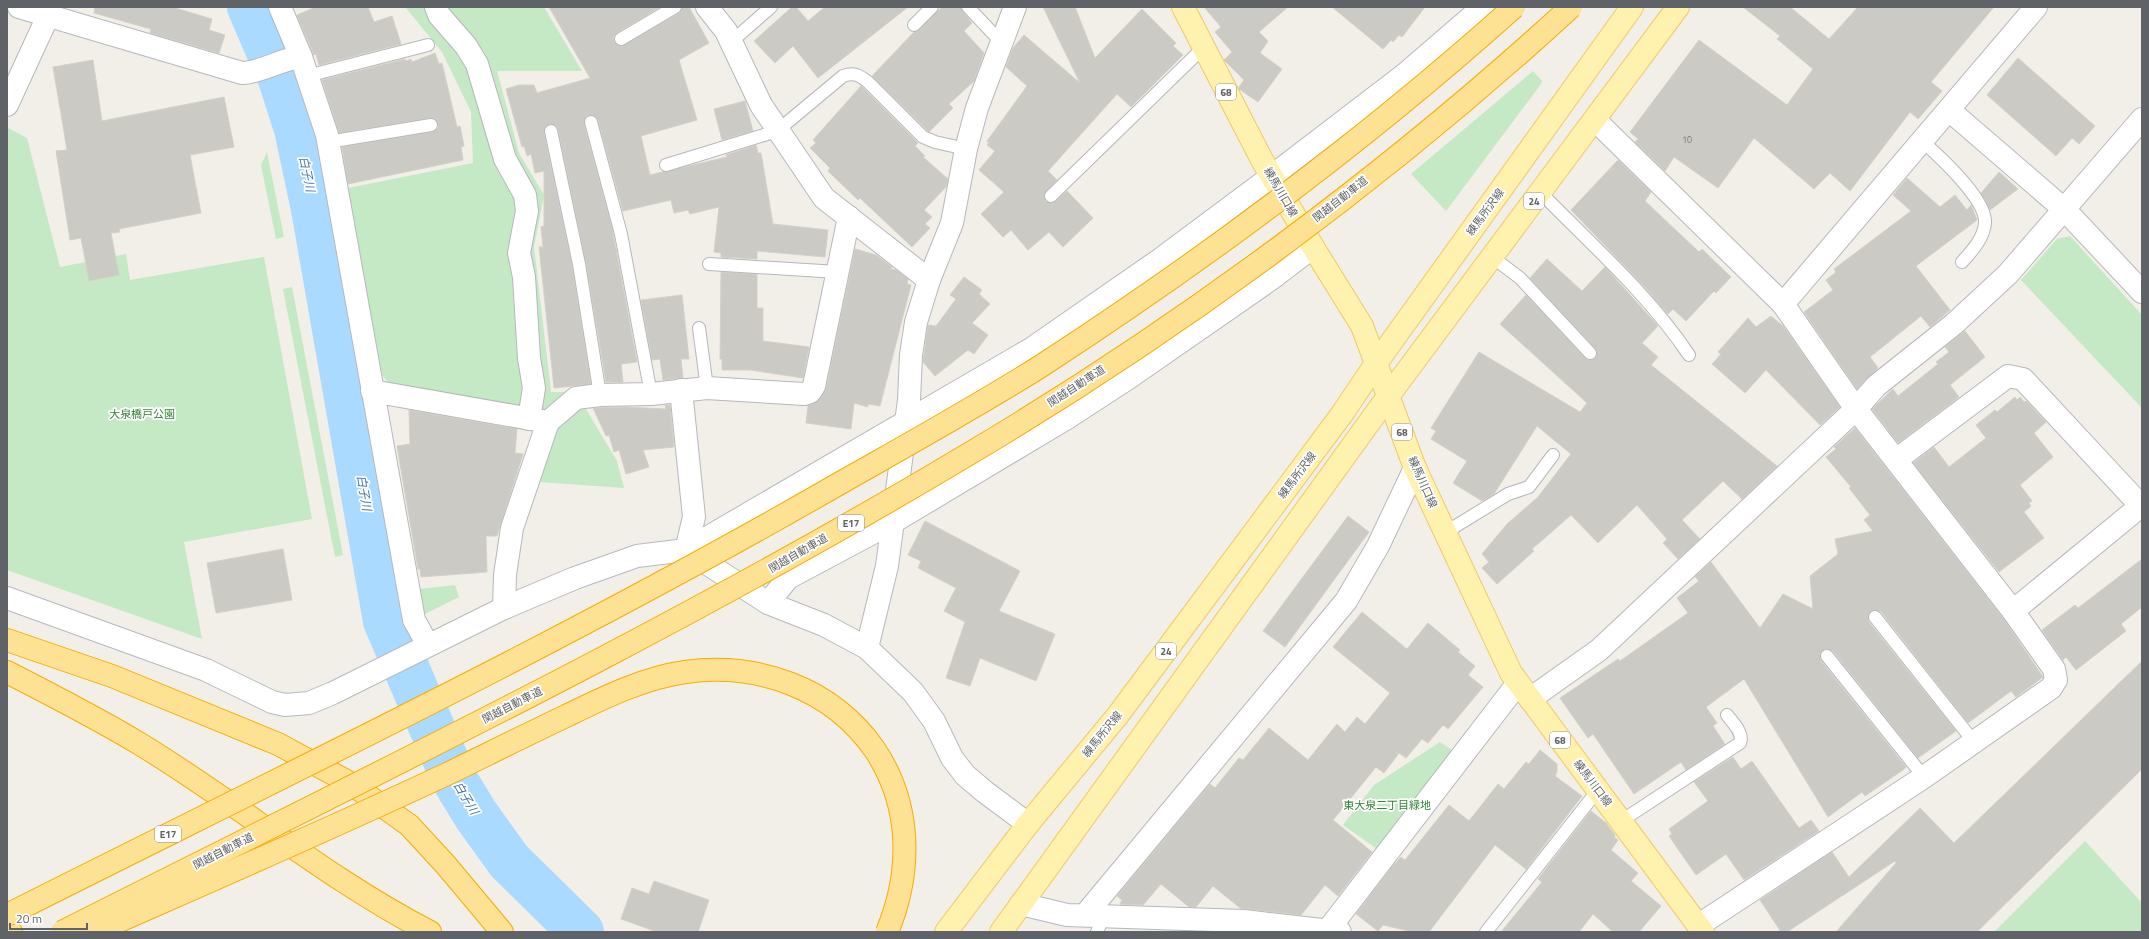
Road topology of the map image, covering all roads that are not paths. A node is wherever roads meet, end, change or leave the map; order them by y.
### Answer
1 (19, 7) edge
2 (436, 7) edge
3 (675, 7) edge
4 (707, 7) edge
5 (771, 7) edge
6 (932, 7) edge
7 (968, 7) edge
8 (1015, 7) edge
9 (1183, 7) edge
10 (1483, 7) edge
11 (1514, 7) edge
12 (1571, 7) edge
13 (1632, 7) edge
14 (1678, 7) edge
15 (2036, 7) edge
16 (284, 8) edge
17 (49, 12) edge
18 (914, 25) dead end
19 (621, 39) dead end
20 (731, 42) junction
21 (1001, 42) junction
22 (428, 45) dead end
23 (1203, 48) junction
24 (300, 63) junction
25 (12, 81) edge
26 (7, 105) edge
27 (1949, 110) junction
28 (1595, 120) junction
29 (2142, 120) edge
30 (591, 122) dead end
31 (431, 125) dead end
32 (551, 131) dead end
33 (777, 131) junction
34 (1922, 141) junction
35 (328, 142) junction
36 (966, 149) junction
37 (666, 165) dead end
38 (1272, 176) junction
39 (1541, 193) junction
40 (1052, 196) dead end
41 (2065, 210) junction
42 (849, 217) junction
43 (1313, 247) junction
44 (1492, 257) junction
45 (1962, 262) dead end
46 (710, 264) dead end
47 (838, 272) junction
48 (929, 280) junction
49 (2142, 292) edge
50 (1784, 304) junction
51 (699, 328) dead end
52 (1590, 353) dead end
53 (1690, 355) dead end
54 (1377, 362) junction
55 (707, 388) junction
56 (680, 390) junction
57 (372, 391) junction
58 (651, 394) junction
59 (600, 395) junction
60 (1389, 395) junction
61 (1856, 409) junction
62 (538, 421) junction
63 (906, 421) junction
64 (1553, 455) dead end
65 (1896, 460) junction
66 (1415, 468) junction
67 (2142, 506) edge
68 (893, 522) junction
69 (1446, 532) junction
70 (686, 550) junction
71 (7, 598) edge
72 (768, 603) junction
73 (504, 608) junction
74 (2013, 611) junction
75 (1875, 617) dead end
76 (7, 640) edge
77 (423, 648) junction
78 (867, 648) junction
79 (1827, 656) dead end
80 (7, 672) edge
81 (1524, 691) junction
82 (1727, 715) dead end
83 (1974, 742) junction
84 (1924, 777) junction
85 (1598, 790) junction
86 (1621, 821) junction
87 (1028, 824) junction
88 (1021, 904) junction
89 (7, 915) edge
90 (1095, 921) edge
91 (1242, 926) edge
92 (1701, 928) edge
93 (7, 931) edge
94 (1334, 931) edge
95 (10, 932) edge
96 (62, 932) edge
97 (94, 932) edge
98 (430, 932) edge
99 (502, 932) edge
100 (887, 932) edge
101 (946, 932) edge
102 (1001, 932) edge
103 (1486, 932) edge

1 - 17 street
2 - 62 street
3 - 19 lane
4 - 20 street
5 - 20 lane
6 - 18 lane
7 - 21 lane
8 - 21 street
9 - 23 main road, 練馬川口線 / 68
10 - 38 street
11 - 89 highway, E17, bridge
12 - 96 highway, 関越自動車道 / E17, bridge
13 - 54 main road, 練馬所沢線 / 24
14 - 28 main road, 24
15 - 27 street
16 - 24 street
17 - 24 street
17 - 25 street
20 - 33 street
21 - 36 street
22 - 24 lane
23 - 38 main road, 練馬川口線 / 68
23 - 40 lane
24 - 35 street
25 - 26 street
27 - 34 street
27 - 41 street
28 - 39 main road, 24
28 - 50 street
29 - 41 street
30 - 58 lane
31 - 35 lane
32 - 59 lane
33 - 36 lane
33 - 37 lane
33 - 42 street
34 - 45 lane
34 - 50 street
35 - 57 street
36 - 48 street
38 - 43 main road, 練馬川口線 / 68
38 - 63 street
39 - 44 main road, 24
39 - 53 lane
41 - 49 street
41 - 61 street
42 - 47 street
42 - 48 street
43 - 54 main road, 練馬川口線 / 68
43 - 68 street
44 - 52 lane
44 - 60 main road, 24
46 - 47 lane
47 - 55 street
48 - 63 street
50 - 61 street
51 - 55 lane
54 - 60 main road, 練馬川口線 / 68
54 - 87 main road, 練馬所沢線 / 24
55 - 56 street
56 - 58 street
56 - 70 street
57 - 62 street
57 - 77 street
58 - 59 street
59 - 62 street
60 - 66 main road, 練馬川口線 / 68
60 - 88 main road, 24
61 - 65 street
61 - 81 street
62 - 73 street
63 - 68 street
63 - 70 street
64 - 69 lane
65 - 67 street
65 - 74 street
66 - 69 main road, 練馬川口線 / 68
66 - 90 street
67 - 74 street
68 - 72 street
68 - 78 street
69 - 81 main road, 練馬川口線 / 68
70 - 72 street
70 - 73 street
71 - 77 street
72 - 78 street
73 - 77 street
74 - 83 street
75 - 83 lane
76 - 99 highway
78 - 87 street
79 - 84 lane
80 - 98 highway
81 - 85 main road, 練馬川口線 / 68
81 - 94 street
82 - 86 lane
83 - 84 street
84 - 92 street
85 - 86 main road, 練馬川口線 / 68
85 - 103 lane
86 - 92 main road, 練馬川口線 / 68
87 - 101 main road, 練馬所沢線 / 24
88 - 90 street
88 - 102 main road, 24
90 - 91 street
91 - 94 street
93 - 95 highway
97 - 100 highway, bridge

